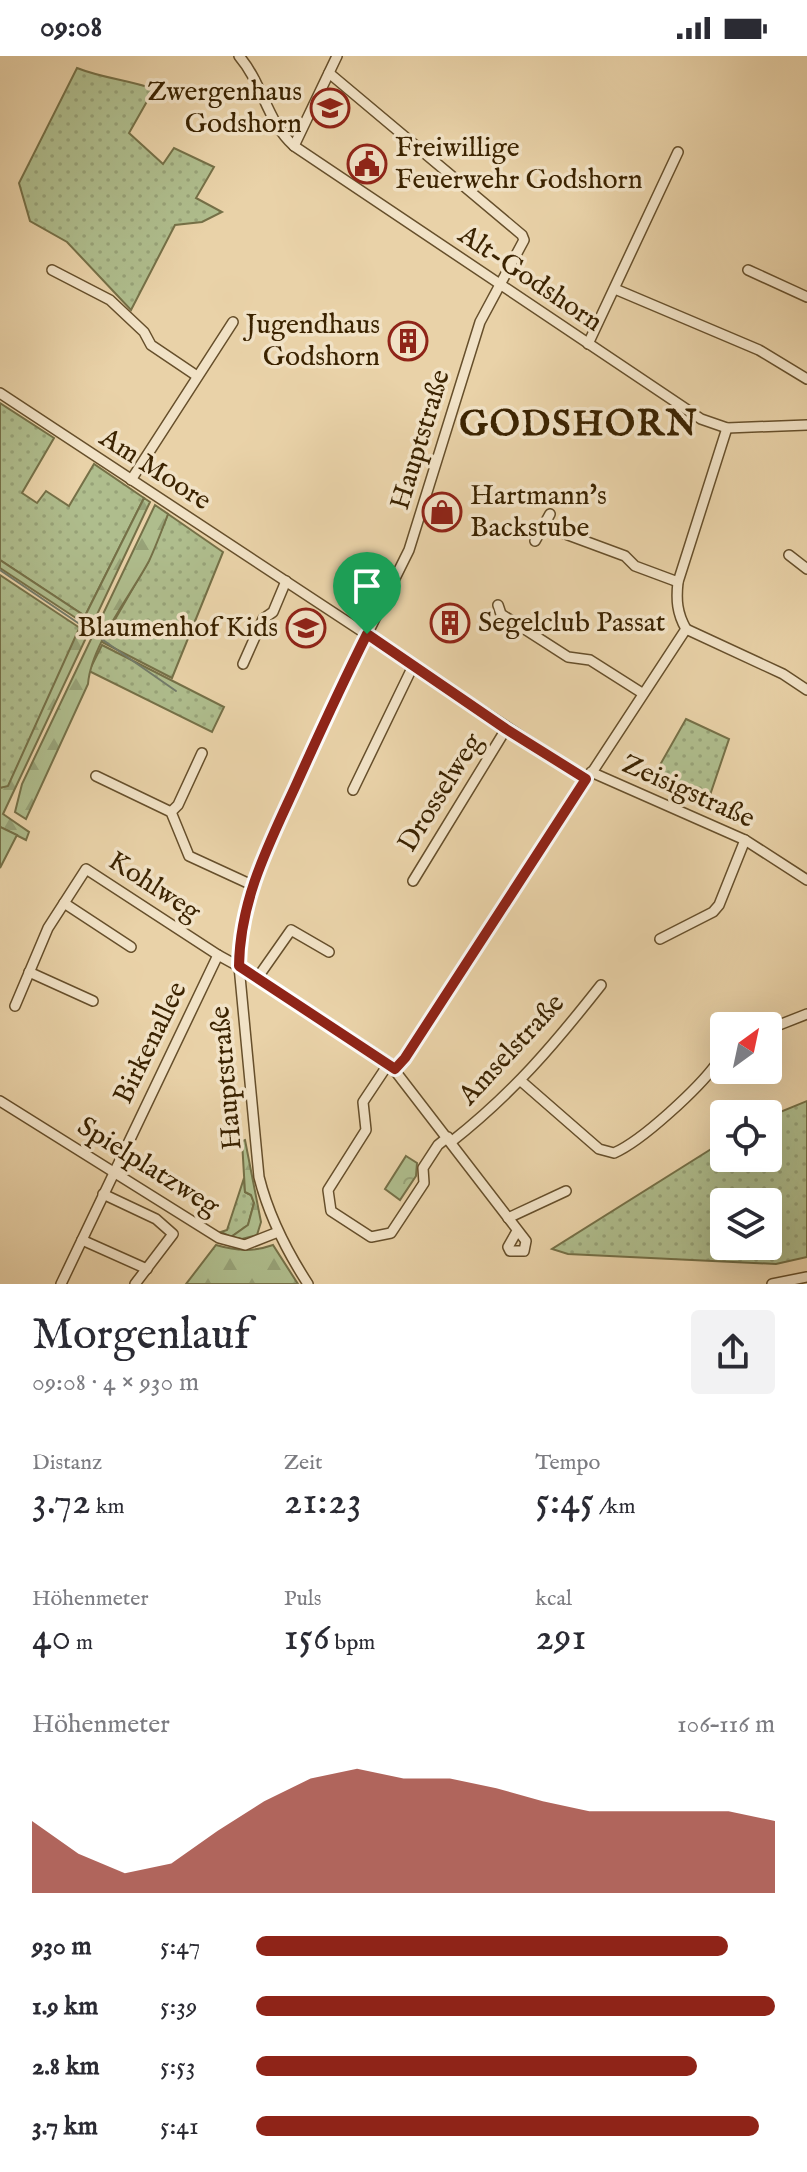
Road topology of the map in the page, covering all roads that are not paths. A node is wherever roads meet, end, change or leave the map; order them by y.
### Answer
1 (239, 56) edge
2 (337, 56) edge
3 (329, 73) junction
4 (294, 146) junction
5 (678, 152) dead end
6 (52, 270) dead end
7 (748, 270) dead end
8 (501, 286) junction
9 (615, 289) junction
10 (807, 297) edge
11 (233, 322) dead end
12 (588, 344) junction
13 (197, 376) junction
14 (807, 378) edge
15 (0, 393) edge
16 (807, 425) edge
17 (727, 428) junction
18 (131, 480) junction
19 (550, 514) dead end
20 (544, 526) junction
21 (535, 541) dead end
22 (789, 555) dead end
23 (807, 569) edge
24 (286, 581) junction
25 (678, 582) junction
26 (498, 605) dead end
27 (686, 629) junction
28 (367, 634) junction
29 (243, 664) dead end
30 (413, 666) junction
31 (807, 690) edge
32 (642, 693) junction
33 (506, 729) junction
34 (202, 753) dead end
35 (588, 775) junction
36 (96, 776) dead end
37 (353, 790) dead end
38 (171, 812) junction
39 (745, 840) junction
40 (807, 880) edge
41 (413, 881) dead end
42 (252, 885) junction
43 (64, 903) junction
44 (660, 939) dead end
45 (131, 947) dead end
46 (329, 952) dead end
47 (218, 955) junction
48 (239, 966) junction
49 (29, 972) junction
50 (258, 977) junction
51 (601, 985) dead end
52 (93, 1001) dead end
53 (15, 1006) dead end
54 (807, 1014) edge
55 (782, 1024) edge
56 (392, 1066) junction
57 (710, 1073) edge
58 (521, 1081) junction
59 (0, 1101) edge
60 (449, 1140) junction
61 (114, 1171) junction
62 (566, 1191) dead end
63 (103, 1194) junction
64 (508, 1218) junction
65 (517, 1231) dead end
66 (278, 1232) junction
67 (82, 1240) junction
68 (147, 1269) junction
69 (807, 1277) edge
70 (61, 1284) edge
71 (135, 1284) edge
72 (308, 1284) edge
73 (772, 1284) edge

1 - 4 street, Alt-Godshorn
2 - 3 street
3 - 4 street
3 - 8 street, Hauptstraße
4 - 8 street, Alt-Godshorn
5 - 9 street
6 - 13 street
7 - 10 street
8 - 12 street, Alt-Godshorn
8 - 28 street, Hauptstraße
9 - 12 street
9 - 14 street
11 - 13 street
12 - 17 street, Alt-Godshorn
13 - 18 street
15 - 18 street, Am Moore
16 - 17 street, Alt-Godshorn
17 - 25 street
18 - 24 street, Am Moore
19 - 20 street
20 - 21 street
20 - 25 street
22 - 23 street
24 - 28 street, Am Moore
24 - 29 street
25 - 27 street
26 - 32 street
27 - 31 street
27 - 32 street, Amselstraße
28 - 30 street, Am Moore
28 - 42 street, Hauptstraße
30 - 33 street, Am Moore
30 - 37 street
32 - 35 street, Amselstraße
33 - 35 street, Am Moore
33 - 41 street, Drosselweg
34 - 38 street
35 - 39 street, Zeisigstraße
35 - 56 street, Amselstraße
36 - 38 street
38 - 42 street
39 - 40 street, Zeisigstraße
39 - 44 street
42 - 48 street, Hauptstraße
43 - 45 street
43 - 47 street, Kohlweg
43 - 49 street
46 - 50 street
47 - 48 street, Kohlweg
47 - 61 street, Birkenallee
48 - 50 street, Kohlweg
48 - 66 street, Hauptstraße
49 - 52 street
49 - 53 street
50 - 56 street, Kohlweg
51 - 58 street, Amselstraße
54 - 55 street
56 - 60 street, Kohlweg
56 - 60 street, Amselstraße
57 - 58 street
58 - 60 street, Amselstraße
59 - 61 street, Spielplatzweg
60 - 64 street, Kohlweg
61 - 63 street, Birkenallee
61 - 66 street, Spielplatzweg
62 - 64 street
63 - 67 street, Birkenallee
63 - 68 street
64 - 65 street, Kohlweg
66 - 72 street, Hauptstraße
67 - 68 street
67 - 70 street, Birkenallee
68 - 71 street
69 - 73 street

